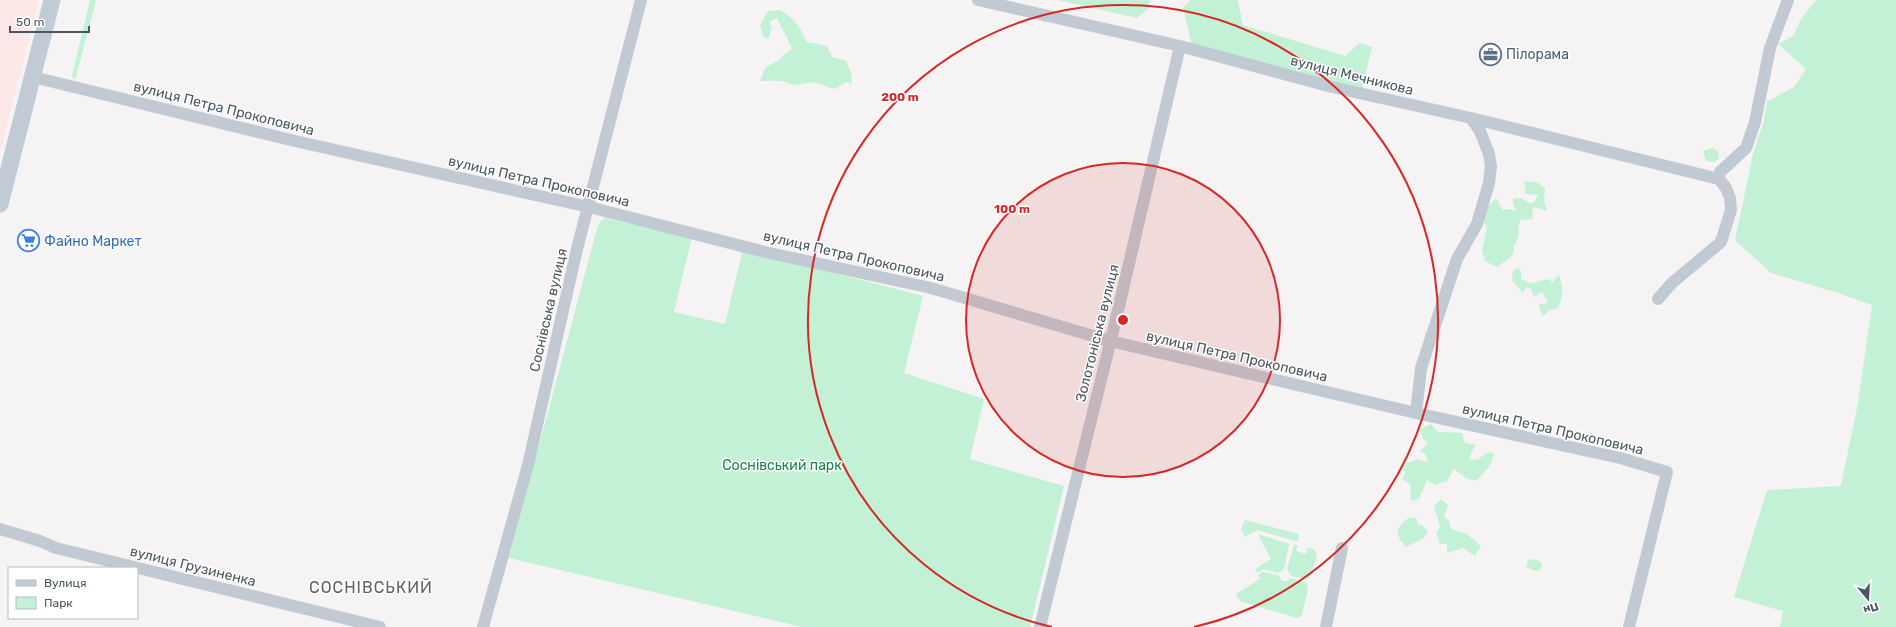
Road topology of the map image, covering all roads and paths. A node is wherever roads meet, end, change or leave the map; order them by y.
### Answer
1 (52, 0) edge
2 (642, 0) edge
3 (978, 0) edge
4 (1788, 0) edge
5 (1180, 46) junction
6 (32, 77) junction
7 (1471, 118) junction
8 (1720, 179) junction
9 (0, 204) edge
10 (589, 207) junction
11 (1658, 299) dead end
12 (1110, 341) junction
13 (1416, 413) junction
14 (0, 530) edge
15 (1342, 548) dead end
16 (134, 567) edge
17 (138, 568) edge
18 (380, 627) edge
19 (483, 627) edge
20 (1040, 627) edge
21 (1326, 627) edge
22 (1629, 627) edge

1 - 6 street
2 - 10 street, Соснівська вулиця
3 - 5 street, вулиця Мечникова
4 - 8 street
5 - 7 street, вулиця Мечникова
5 - 12 street, Золотоніська вулиця
6 - 9 street
6 - 10 street, вулиця Петра Прокоповича
7 - 8 street, вулиця Мечникова
7 - 13 street
8 - 11 street
10 - 12 street, вулиця Петра Прокоповича
10 - 19 street, Соснівська вулиця
12 - 13 street, вулиця Петра Прокоповича
12 - 20 street, Золотоніська вулиця
13 - 22 street, вулиця Петра Прокоповича
14 - 16 street, вулиця Грузиненка
15 - 21 street
17 - 18 street, вулиця Грузиненка

